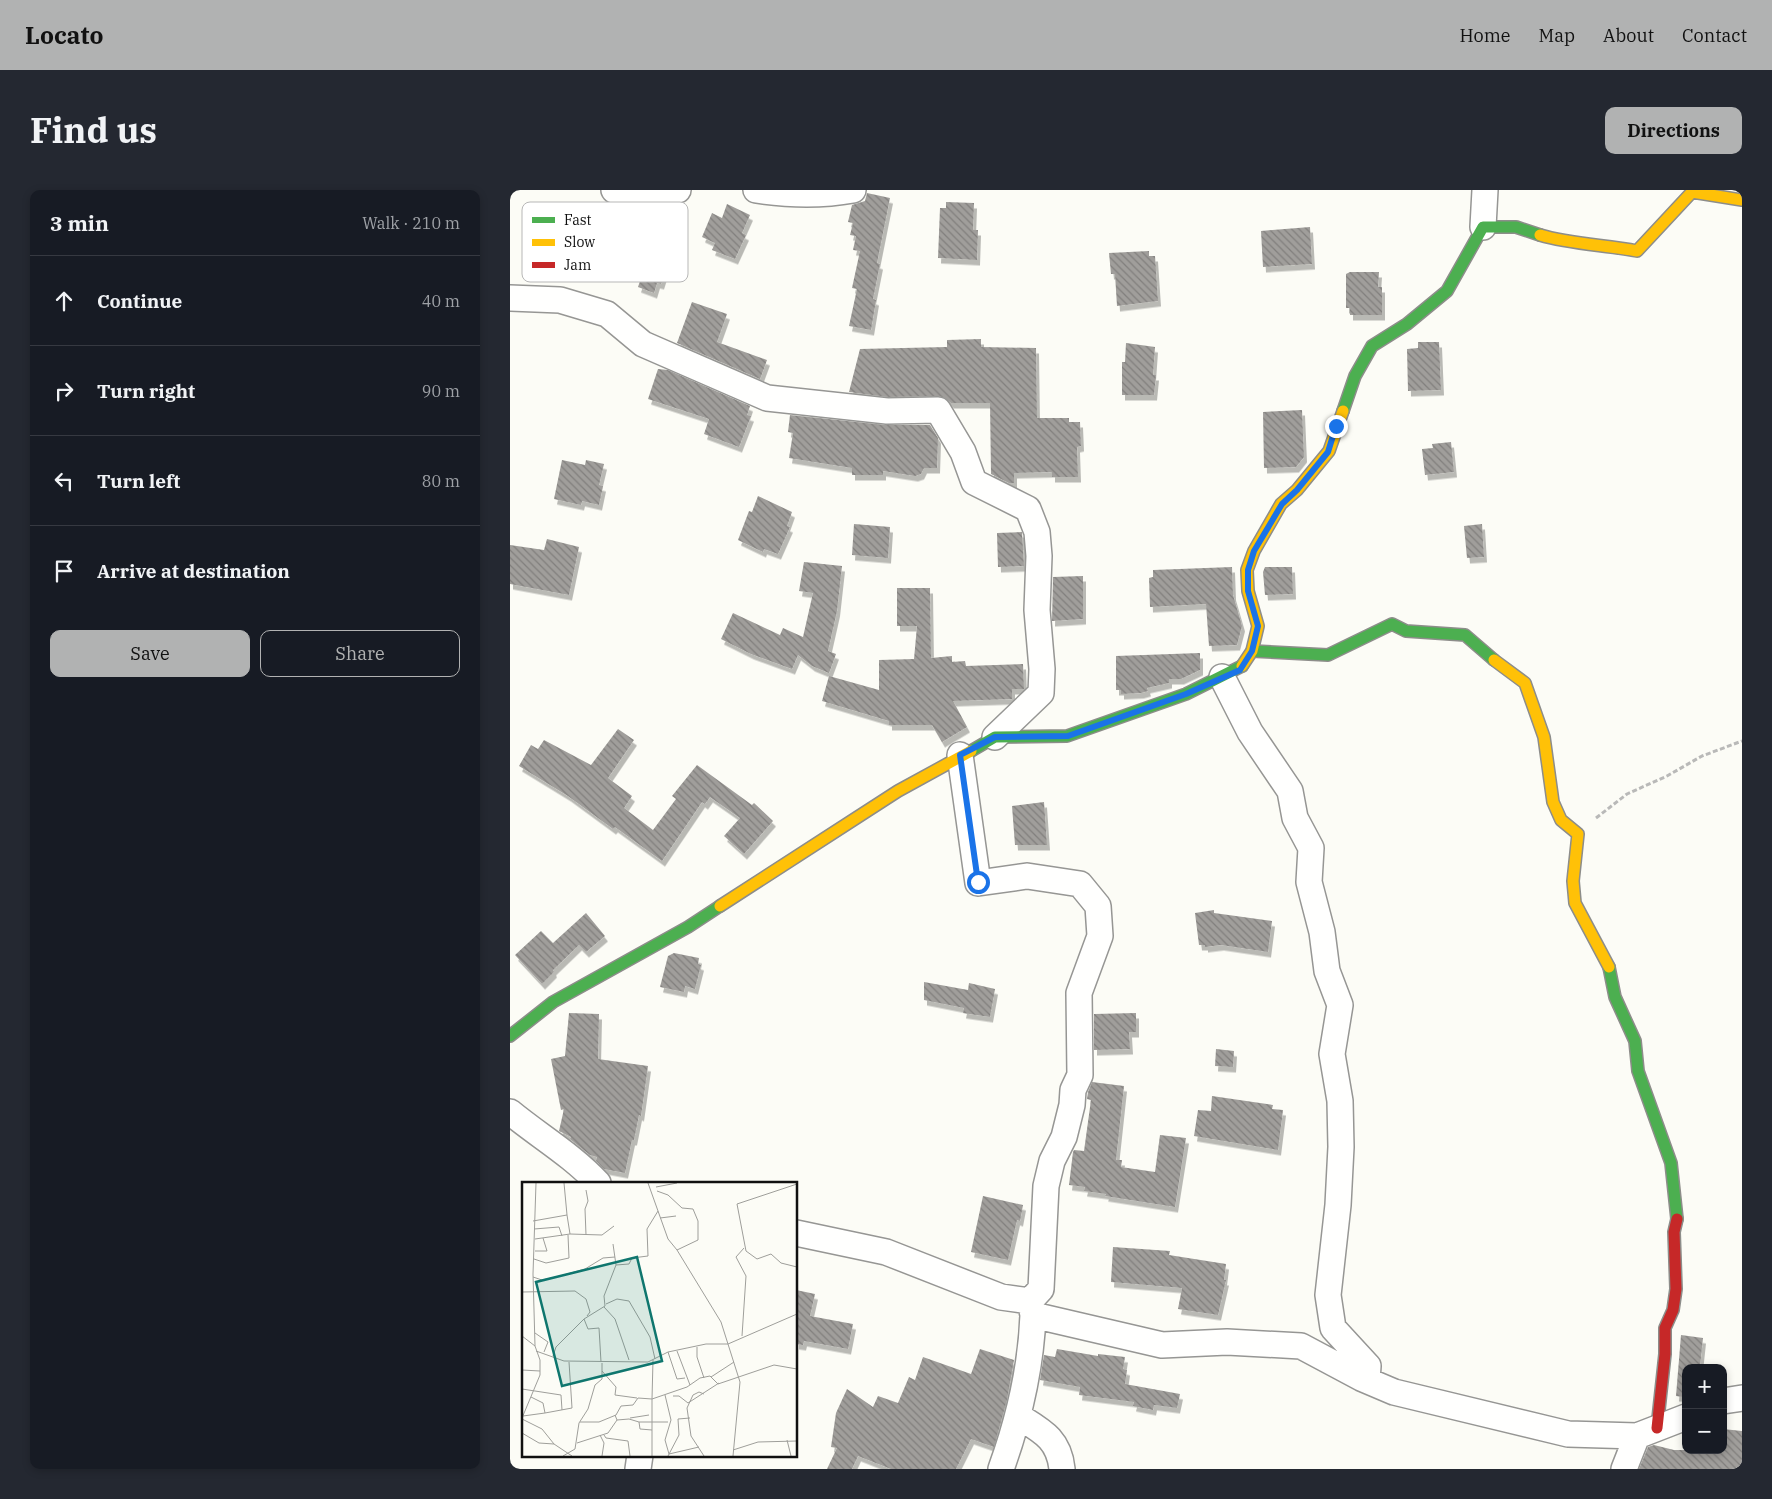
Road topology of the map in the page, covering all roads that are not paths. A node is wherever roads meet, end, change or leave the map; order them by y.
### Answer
1 (614, 190) edge
2 (678, 190) edge
3 (756, 190) edge
4 (853, 190) edge
5 (1485, 190) edge
6 (1742, 200) edge
7 (1483, 227) junction
8 (510, 298) edge
9 (1252, 651) junction
10 (1222, 677) junction
11 (995, 737) junction
12 (960, 755) junction
13 (510, 1036) edge
14 (510, 1112) edge
15 (597, 1182) edge
16 (798, 1233) edge
17 (1032, 1308) junction
18 (1367, 1380) junction
19 (1742, 1398) edge
20 (1727, 1400) edge
21 (1018, 1416) junction
22 (1682, 1419) edge
23 (1647, 1432) junction
24 (640, 1456) edge
25 (638, 1469) edge
26 (1001, 1469) edge
27 (1062, 1469) edge
28 (1624, 1469) edge

1 - 2 street
3 - 4 street
5 - 7 street
6 - 7 street
7 - 9 street
8 - 11 street
9 - 10 street
9 - 23 street
10 - 11 street
10 - 18 street
11 - 12 street
12 - 13 street
12 - 17 street
14 - 15 street
16 - 17 street
17 - 18 street
17 - 21 street
18 - 23 street
19 - 20 street
21 - 26 street
21 - 27 street
22 - 23 street
23 - 28 street
24 - 25 street

